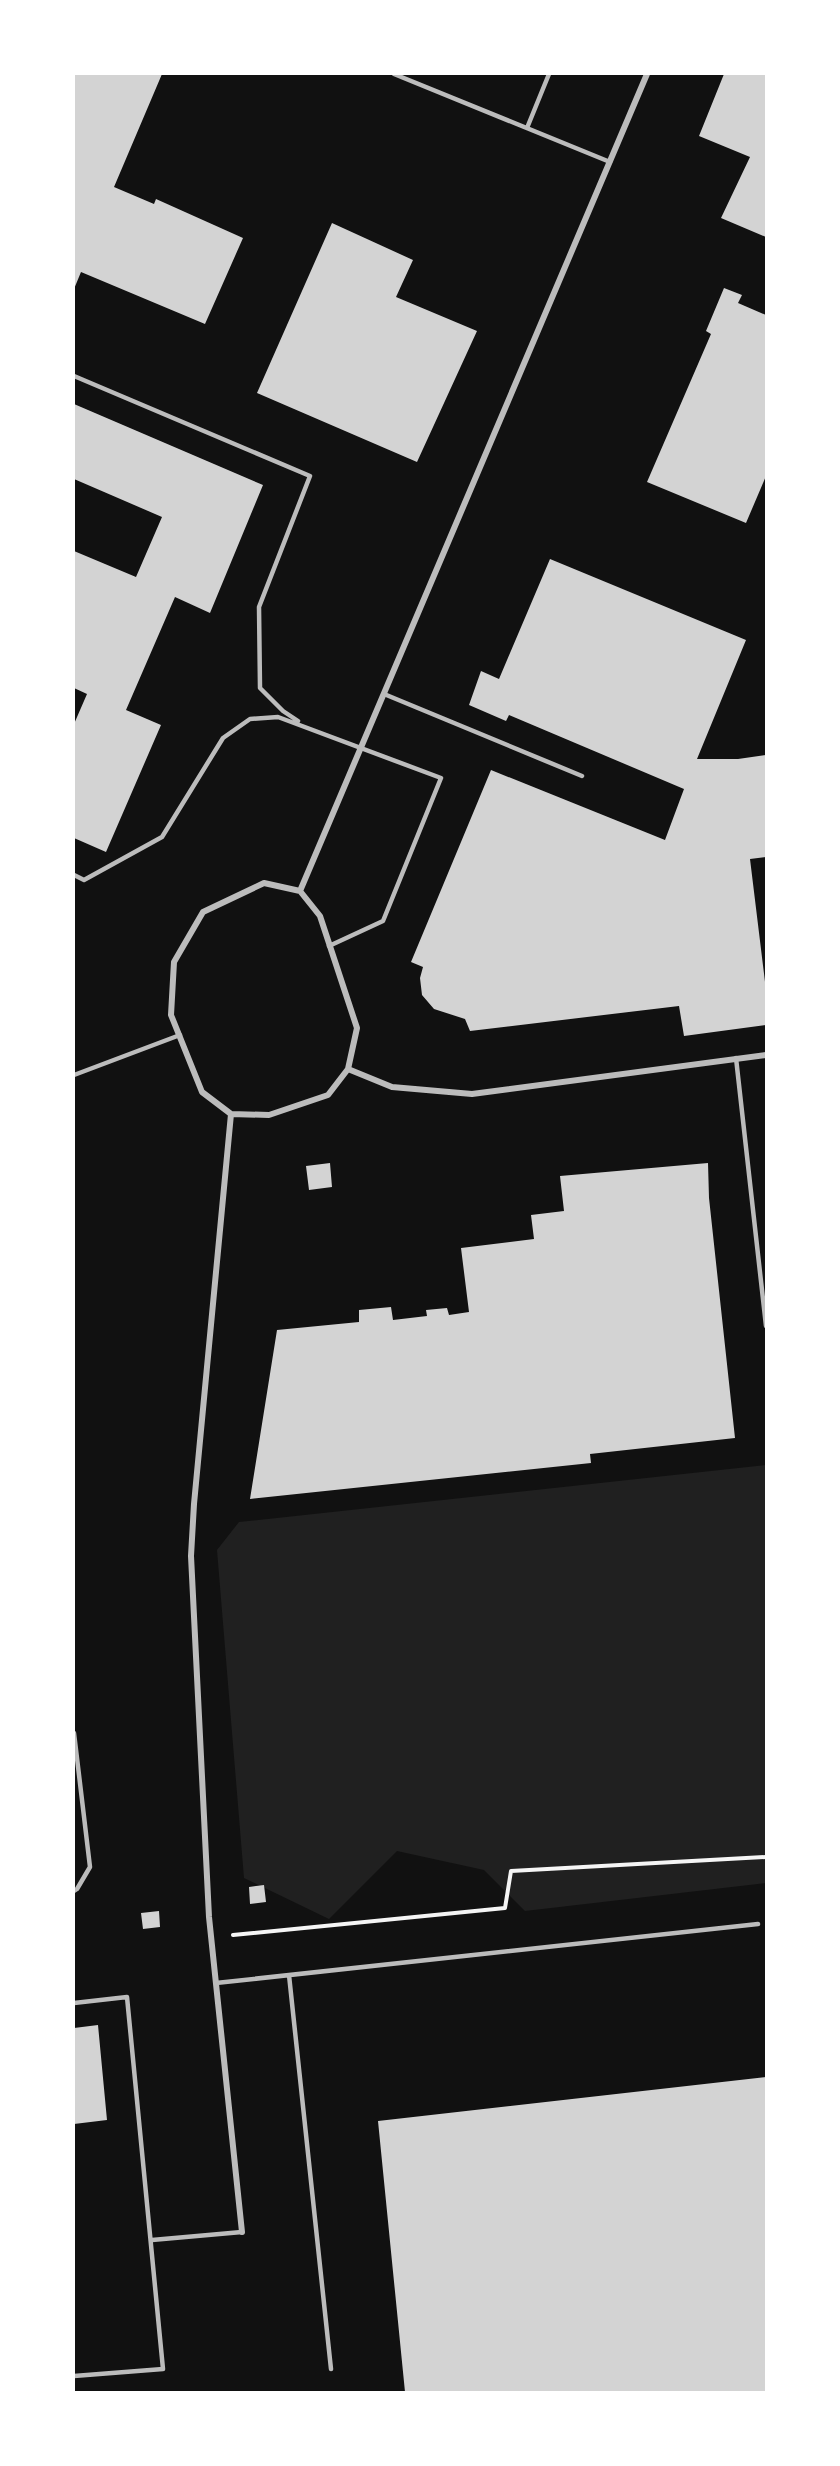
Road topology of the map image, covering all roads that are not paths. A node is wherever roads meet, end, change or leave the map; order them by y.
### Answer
1 (394, 74) edge
2 (549, 74) edge
3 (647, 74) edge
4 (527, 128) junction
5 (610, 162) junction
6 (74, 376) edge
7 (384, 694) junction
8 (306, 726) junction
9 (362, 746) junction
10 (582, 776) dead end
11 (74, 875) edge
12 (300, 891) junction
13 (329, 945) junction
14 (180, 1035) junction
15 (766, 1055) edge
16 (736, 1058) junction
17 (348, 1069) junction
18 (74, 1075) edge
19 (231, 1114) junction
20 (766, 1326) edge
21 (74, 1733) edge
22 (74, 1891) edge
23 (759, 1924) dead end
24 (290, 1975) junction
25 (216, 1983) junction
26 (74, 2003) edge
27 (242, 2232) joint
28 (152, 2240) junction
29 (332, 2369) dead end
30 (74, 2376) edge

1 - 4 lane
2 - 4 lane
3 - 5 street
4 - 5 lane
5 - 7 street
6 - 8 lane
7 - 9 street
7 - 10 lane
8 - 9 lane
8 - 11 lane
9 - 12 street
9 - 13 lane
12 - 13 street
12 - 14 street
13 - 17 street
14 - 18 lane
14 - 19 street
15 - 16 street
16 - 17 street
16 - 20 lane
17 - 19 street
19 - 25 street
21 - 22 lane
23 - 24 lane
24 - 25 lane
24 - 29 lane
25 - 27 street
26 - 28 lane
27 - 28 lane
28 - 30 lane

